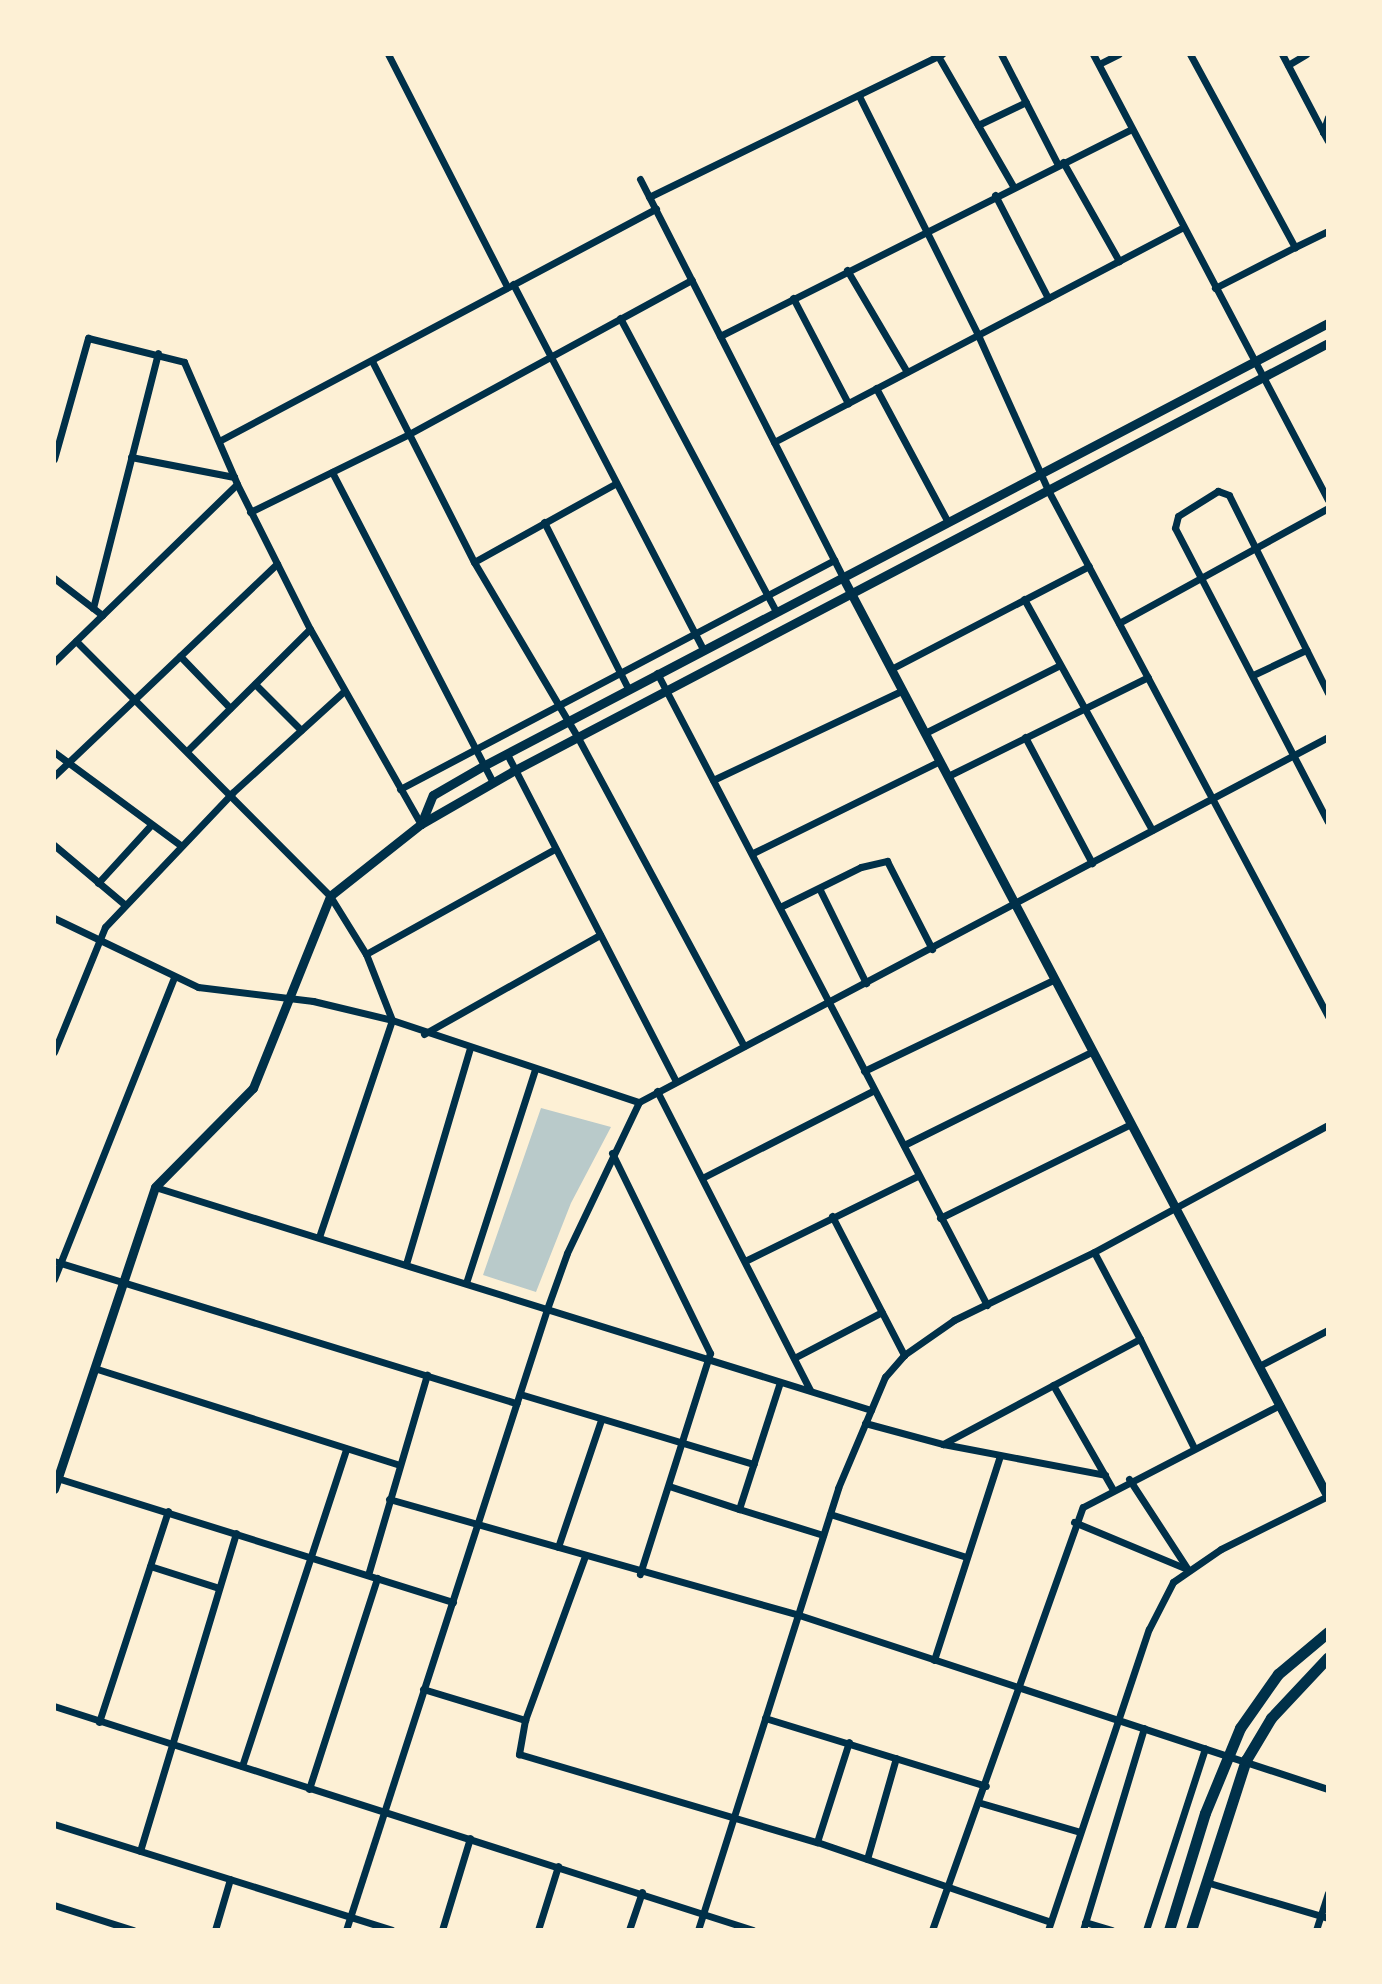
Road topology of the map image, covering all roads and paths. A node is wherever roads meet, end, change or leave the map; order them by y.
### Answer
1 (388, 54) edge
2 (1001, 54) edge
3 (1093, 54) edge
4 (1119, 54) edge
5 (1190, 54) edge
6 (1282, 54) edge
7 (1306, 54) edge
8 (940, 55) edge
9 (1099, 64) junction
10 (1288, 65) junction
11 (859, 96) junction
12 (1026, 102) junction
13 (1328, 117) edge
14 (978, 125) junction
15 (1131, 129) junction
16 (1323, 132) junction
17 (1328, 141) edge
18 (1060, 164) junction
19 (640, 179) dead end
20 (1013, 186) junction
21 (995, 195) junction
22 (649, 197) junction
23 (656, 209) junction
24 (1183, 227) junction
25 (924, 231) junction
26 (1328, 231) edge
27 (1295, 247) junction
28 (1119, 261) junction
29 (847, 270) junction
30 (692, 280) junction
31 (510, 286) junction
32 (1215, 288) junction
33 (793, 298) junction
34 (1048, 298) junction
35 (620, 318) junction
36 (1328, 323) edge
37 (978, 335) junction
38 (720, 336) junction
39 (1328, 343) edge
40 (158, 353) junction
41 (551, 357) junction
42 (372, 361) junction
43 (1254, 363) junction
44 (907, 372) junction
45 (1261, 378) junction
46 (876, 388) junction
47 (848, 403) junction
48 (409, 434) junction
49 (219, 441) junction
50 (774, 442) junction
51 (131, 457) junction
52 (54, 459) edge
53 (332, 472) junction
54 (1040, 474) junction
55 (236, 481) junction
56 (615, 484) junction
57 (1049, 492) junction
58 (1328, 500) edge
59 (1328, 508) edge
60 (250, 512) junction
61 (544, 522) junction
62 (948, 522) junction
63 (1254, 549) junction
64 (834, 560) junction
65 (474, 562) junction
66 (277, 564) junction
67 (1089, 566) junction
68 (1201, 577) junction
69 (54, 578) edge
70 (843, 578) junction
71 (767, 594) junction
72 (852, 594) junction
73 (1024, 599) junction
74 (93, 608) junction
75 (776, 611) junction
76 (102, 615) junction
77 (1119, 623) junction
78 (310, 629) junction
79 (694, 633) junction
80 (76, 641) junction
81 (703, 649) junction
82 (1306, 650) junction
83 (180, 656) junction
84 (54, 662) edge
85 (1060, 665) junction
86 (891, 669) junction
87 (620, 672) junction
88 (657, 673) junction
89 (1253, 675) junction
90 (1148, 677) junction
91 (255, 684) junction
92 (628, 688) junction
93 (666, 688) junction
94 (903, 690) junction
95 (343, 692) junction
96 (1328, 693) edge
97 (133, 700) junction
98 (554, 704) junction
99 (1083, 707) junction
100 (230, 708) junction
101 (568, 722) junction
102 (301, 730) junction
103 (925, 733) junction
104 (577, 736) junction
105 (1025, 737) junction
106 (1328, 737) edge
107 (474, 748) junction
108 (187, 751) junction
109 (54, 752) edge
110 (507, 754) junction
111 (1295, 754) junction
112 (940, 761) junction
113 (66, 764) junction
114 (483, 766) junction
115 (515, 770) junction
116 (54, 776) edge
117 (948, 776) junction
118 (713, 780) junction
119 (493, 783) junction
120 (400, 789) junction
121 (232, 793) junction
122 (1214, 802) junction
123 (1328, 822) edge
124 (421, 824) junction
125 (151, 825) junction
126 (1152, 830) junction
127 (54, 845) edge
128 (180, 845) junction
129 (555, 849) junction
130 (753, 853) junction
131 (1092, 863) junction
132 (98, 883) junction
133 (820, 890) junction
134 (330, 896) junction
135 (124, 904) junction
136 (1016, 905) junction
137 (780, 907) junction
138 (54, 918) edge
139 (600, 935) junction
140 (100, 937) junction
141 (932, 949) junction
142 (366, 954) junction
143 (174, 978) junction
144 (1055, 979) junction
145 (866, 983) junction
146 (287, 998) junction
147 (827, 1001) junction
148 (1328, 1016) edge
149 (392, 1020) junction
150 (424, 1034) junction
151 (744, 1046) junction
152 (470, 1048) junction
153 (1093, 1051) junction
154 (54, 1052) edge
155 (535, 1070) junction
156 (864, 1071) junction
157 (676, 1081) junction
158 (657, 1091) junction
159 (873, 1091) junction
160 (639, 1102) junction
161 (1131, 1124) junction
162 (1328, 1125) edge
163 (904, 1145) junction
164 (612, 1153) junction
165 (918, 1176) junction
166 (704, 1177) junction
167 (155, 1187) junction
168 (1175, 1206) junction
169 (832, 1216) junction
170 (940, 1218) junction
171 (319, 1237) junction
172 (1094, 1252) junction
173 (747, 1260) junction
174 (57, 1262) edge
175 (406, 1264) junction
176 (54, 1279) edge
177 (123, 1282) junction
178 (466, 1283) junction
179 (987, 1305) junction
180 (547, 1309) junction
181 (882, 1312) junction
182 (1328, 1330) edge
183 (1140, 1339) junction
184 (904, 1355) junction
185 (794, 1358) junction
186 (709, 1361) junction
187 (1259, 1366) junction
188 (94, 1368) junction
189 (427, 1375) junction
190 (780, 1382) junction
191 (1053, 1385) junction
192 (810, 1390) junction
193 (520, 1394) junction
194 (517, 1403) junction
195 (1280, 1405) junction
196 (871, 1410) junction
197 (601, 1420) junction
198 (865, 1423) junction
199 (684, 1444) junction
200 (943, 1444) junction
201 (1193, 1446) junction
202 (346, 1449) junction
203 (1000, 1456) junction
204 (754, 1464) junction
205 (399, 1465) junction
206 (1105, 1475) junction
207 (1129, 1479) junction
208 (56, 1484) edge
209 (669, 1486) junction
210 (1112, 1488) junction
211 (1328, 1496) edge
212 (389, 1499) junction
213 (739, 1509) junction
214 (168, 1511) junction
215 (830, 1514) junction
216 (1074, 1522) junction
217 (481, 1524) junction
218 (236, 1533) junction
219 (823, 1535) junction
220 (558, 1547) junction
221 (310, 1556) junction
222 (585, 1556) junction
223 (966, 1557) junction
224 (150, 1566) junction
225 (1187, 1569) junction
226 (640, 1574) junction
227 (368, 1575) junction
228 (377, 1578) junction
229 (219, 1588) junction
230 (453, 1602) junction
231 (799, 1615) junction
232 (1328, 1632) edge
233 (1328, 1657) edge
234 (934, 1660) junction
235 (1019, 1686) junction
236 (423, 1689) junction
237 (54, 1706) edge
238 (765, 1718) junction
239 (525, 1720) junction
240 (1118, 1720) junction
241 (99, 1722) junction
242 (1144, 1728) junction
243 (849, 1742) junction
244 (171, 1744) junction
245 (1205, 1748) junction
246 (1227, 1755) junction
247 (896, 1758) junction
248 (1246, 1760) junction
249 (242, 1766) junction
250 (986, 1786) junction
251 (309, 1789) junction
252 (1328, 1789) edge
253 (981, 1803) junction
254 (384, 1811) junction
255 (735, 1819) junction
256 (54, 1824) edge
257 (1080, 1832) junction
258 (470, 1838) junction
259 (817, 1842) junction
260 (140, 1851) junction
261 (867, 1859) junction
262 (558, 1866) junction
263 (230, 1879) junction
264 (1206, 1882) junction
265 (944, 1890) junction
266 (642, 1892) junction
267 (1328, 1893) edge
268 (54, 1905) edge
269 (704, 1912) junction
270 (350, 1917) junction
271 (1324, 1917) edge
272 (1049, 1926) edge
273 (1084, 1926) edge
274 (133, 1930) edge
275 (215, 1930) edge
276 (346, 1930) edge
277 (392, 1930) edge
278 (442, 1930) edge
279 (538, 1930) edge
280 (629, 1930) edge
281 (698, 1930) edge
282 (753, 1930) edge
283 (932, 1930) edge
284 (1112, 1930) edge
285 (1146, 1930) edge
286 (1169, 1930) edge
287 (1191, 1930) edge
288 (1316, 1930) edge

1 - 31 street
2 - 12 street
3 - 9 street
4 - 9 street
5 - 27 street
6 - 10 street
7 - 10 street
8 - 11 street
8 - 14 street
9 - 15 street
10 - 16 street
11 - 22 street
11 - 25 street
12 - 14 street
12 - 18 street
13 - 16 street
14 - 20 street
15 - 18 street
15 - 24 street
16 - 17 street
18 - 20 street
18 - 28 street
19 - 22 street
20 - 21 street
21 - 25 street
21 - 34 street
22 - 23 street
23 - 30 street
23 - 31 street
24 - 28 street
24 - 32 street
25 - 29 street
25 - 37 street
26 - 27 street
27 - 32 street
28 - 34 street
29 - 33 street
29 - 44 street
30 - 35 street
30 - 38 street
31 - 41 street
31 - 42 street
32 - 43 street
33 - 38 street
33 - 47 street
34 - 37 street
35 - 41 street
35 - 71 street
36 - 43 street
37 - 44 street
37 - 54 street
38 - 50 street
39 - 45 street
40 - 49 street
40 - 51 street
40 - 52 street
41 - 48 street
41 - 56 street
42 - 48 street
42 - 49 street
43 - 45 street
43 - 54 street
44 - 46 street
45 - 57 street
45 - 58 street
46 - 47 street
46 - 62 street
47 - 50 street
48 - 53 street
48 - 65 street
49 - 55 street
50 - 64 street
51 - 55 street
51 - 74 street
53 - 60 street
53 - 107 street
54 - 57 street
54 - 62 street
55 - 60 street
55 - 76 street
56 - 61 street
56 - 79 street
57 - 67 street
57 - 72 street
59 - 63 street
60 - 66 street
61 - 65 street
61 - 87 street
62 - 70 street
63 - 68 street
63 - 68 street
63 - 82 street
64 - 70 street
64 - 71 street
65 - 98 street
66 - 78 street
66 - 83 street
67 - 73 street
67 - 77 street
68 - 77 street
68 - 89 street
69 - 74 street
70 - 72 street
70 - 75 street
71 - 75 street
71 - 79 street
72 - 86 street
72 - 93 street
73 - 85 street
73 - 86 street
74 - 76 street
75 - 81 street
76 - 80 street
77 - 90 street
78 - 91 street
78 - 95 street
79 - 81 street
79 - 87 street
80 - 84 street
80 - 97 street
81 - 88 street
82 - 89 street
82 - 96 street
83 - 97 street
83 - 100 street
85 - 99 street
85 - 103 street
86 - 94 street
87 - 92 street
87 - 98 street
88 - 92 street
88 - 93 street
89 - 111 street
90 - 99 street
90 - 122 street
91 - 100 street
91 - 102 street
92 - 101 street
93 - 104 street
93 - 118 street
94 - 103 street
94 - 118 street
95 - 102 street
95 - 120 street
97 - 108 street
97 - 113 street
98 - 101 street
98 - 107 street
99 - 105 street
99 - 126 street
100 - 108 street
101 - 104 street
101 - 110 street
102 - 121 street
103 - 112 street
104 - 115 street
104 - 151 street
105 - 117 street
105 - 131 street
106 - 111 street
107 - 114 street
107 - 120 street
108 - 121 street
109 - 113 street
110 - 114 street
110 - 115 street
111 - 122 street
111 - 123 street
112 - 117 street
112 - 130 street
113 - 116 street
113 - 125 street
114 - 119 street
114 - 124 street
115 - 119 street
115 - 129 street
117 - 136 street
118 - 130 street
119 - 124 street
120 - 124 street
121 - 128 street
121 - 134 street
122 - 126 street
122 - 148 street
124 - 134 street
125 - 128 street
125 - 132 street
126 - 131 street
127 - 132 street
128 - 135 street
129 - 139 street
129 - 142 street
130 - 137 street
131 - 136 street
132 - 135 street
133 - 137 street
133 - 141 street
133 - 145 street
134 - 142 street
134 - 146 street
135 - 140 street
136 - 141 street
136 - 144 street
137 - 147 street
138 - 140 street
139 - 150 street
139 - 157 street
140 - 143 street
140 - 154 street
141 - 145 street
142 - 149 street
143 - 146 street
143 - 174 street
144 - 153 street
144 - 156 street
145 - 147 street
146 - 149 street
146 - 167 street
147 - 151 street
147 - 156 street
149 - 150 street
149 - 171 street
150 - 152 street
151 - 157 street
152 - 155 street
152 - 175 street
153 - 161 street
153 - 163 street
155 - 160 street
155 - 178 street
156 - 159 street
157 - 158 street
158 - 160 street
158 - 166 street
159 - 163 street
159 - 166 street
160 - 164 street
161 - 168 street
161 - 170 street
162 - 168 street
163 - 165 street
164 - 180 street
164 - 186 street
165 - 169 street
165 - 170 street
166 - 173 street
167 - 171 street
167 - 177 street
168 - 172 street
168 - 187 street
169 - 173 street
169 - 181 street
170 - 179 street
171 - 175 street
172 - 179 street
172 - 183 street
173 - 185 street
174 - 176 street
174 - 177 street
175 - 178 street
177 - 188 street
177 - 189 street
178 - 180 street
179 - 184 street
180 - 186 street
180 - 193 street
181 - 184 street
181 - 185 street
182 - 187 street
183 - 191 street
183 - 201 street
184 - 196 street
185 - 192 street
186 - 190 street
186 - 199 street
187 - 195 street
188 - 202 street
188 - 208 street
189 - 194 street
189 - 205 street
190 - 192 street
190 - 204 street
191 - 200 street
191 - 206 street
192 - 196 street
193 - 194 street
193 - 197 street
194 - 217 street
195 - 201 street
195 - 211 street
196 - 198 street
197 - 199 street
197 - 220 street
198 - 200 street
198 - 215 street
199 - 204 street
199 - 209 street
200 - 203 street
201 - 207 street
202 - 205 street
202 - 221 street
203 - 206 street
203 - 223 street
204 - 213 street
205 - 212 street
206 - 210 street
207 - 210 street
207 - 225 street
208 - 214 street
209 - 213 street
209 - 226 street
210 - 216 street
211 - 225 street
212 - 217 street
212 - 227 street
213 - 219 street
214 - 218 street
214 - 224 street
215 - 219 street
215 - 223 street
216 - 225 street
216 - 235 street
217 - 220 street
217 - 230 street
218 - 221 street
218 - 229 street
219 - 231 street
220 - 222 street
221 - 227 street
221 - 249 street
222 - 226 street
222 - 239 street
223 - 234 street
224 - 229 street
224 - 241 street
225 - 240 street
226 - 231 street
227 - 228 street
228 - 230 street
228 - 251 street
229 - 244 street
230 - 236 street
231 - 234 street
231 - 238 street
232 - 246 main road
233 - 248 main road
234 - 235 street
235 - 240 street
235 - 250 street
236 - 239 street
236 - 254 street
237 - 241 street
238 - 243 street
238 - 255 street
239 - 255 street
240 - 242 street
240 - 257 street
241 - 244 street
242 - 245 street
242 - 273 street
243 - 247 street
243 - 259 street
244 - 249 street
244 - 260 street
245 - 246 street
245 - 285 street
246 - 248 street
246 - 286 main road
247 - 250 street
247 - 261 street
248 - 252 street
248 - 264 main road
249 - 251 street
250 - 253 street
251 - 254 street
253 - 257 street
253 - 265 street
254 - 258 street
254 - 270 street
255 - 259 street
255 - 269 street
256 - 260 street
257 - 272 street
258 - 262 street
258 - 278 street
259 - 261 street
260 - 263 street
261 - 265 street
262 - 266 street
262 - 279 street
263 - 270 street
263 - 275 street
264 - 271 street
264 - 287 main road
265 - 272 street
265 - 283 street
266 - 269 street
266 - 280 street
267 - 271 street
268 - 274 street
269 - 281 street
269 - 282 street
270 - 276 street
270 - 277 street
271 - 288 street
273 - 284 street

